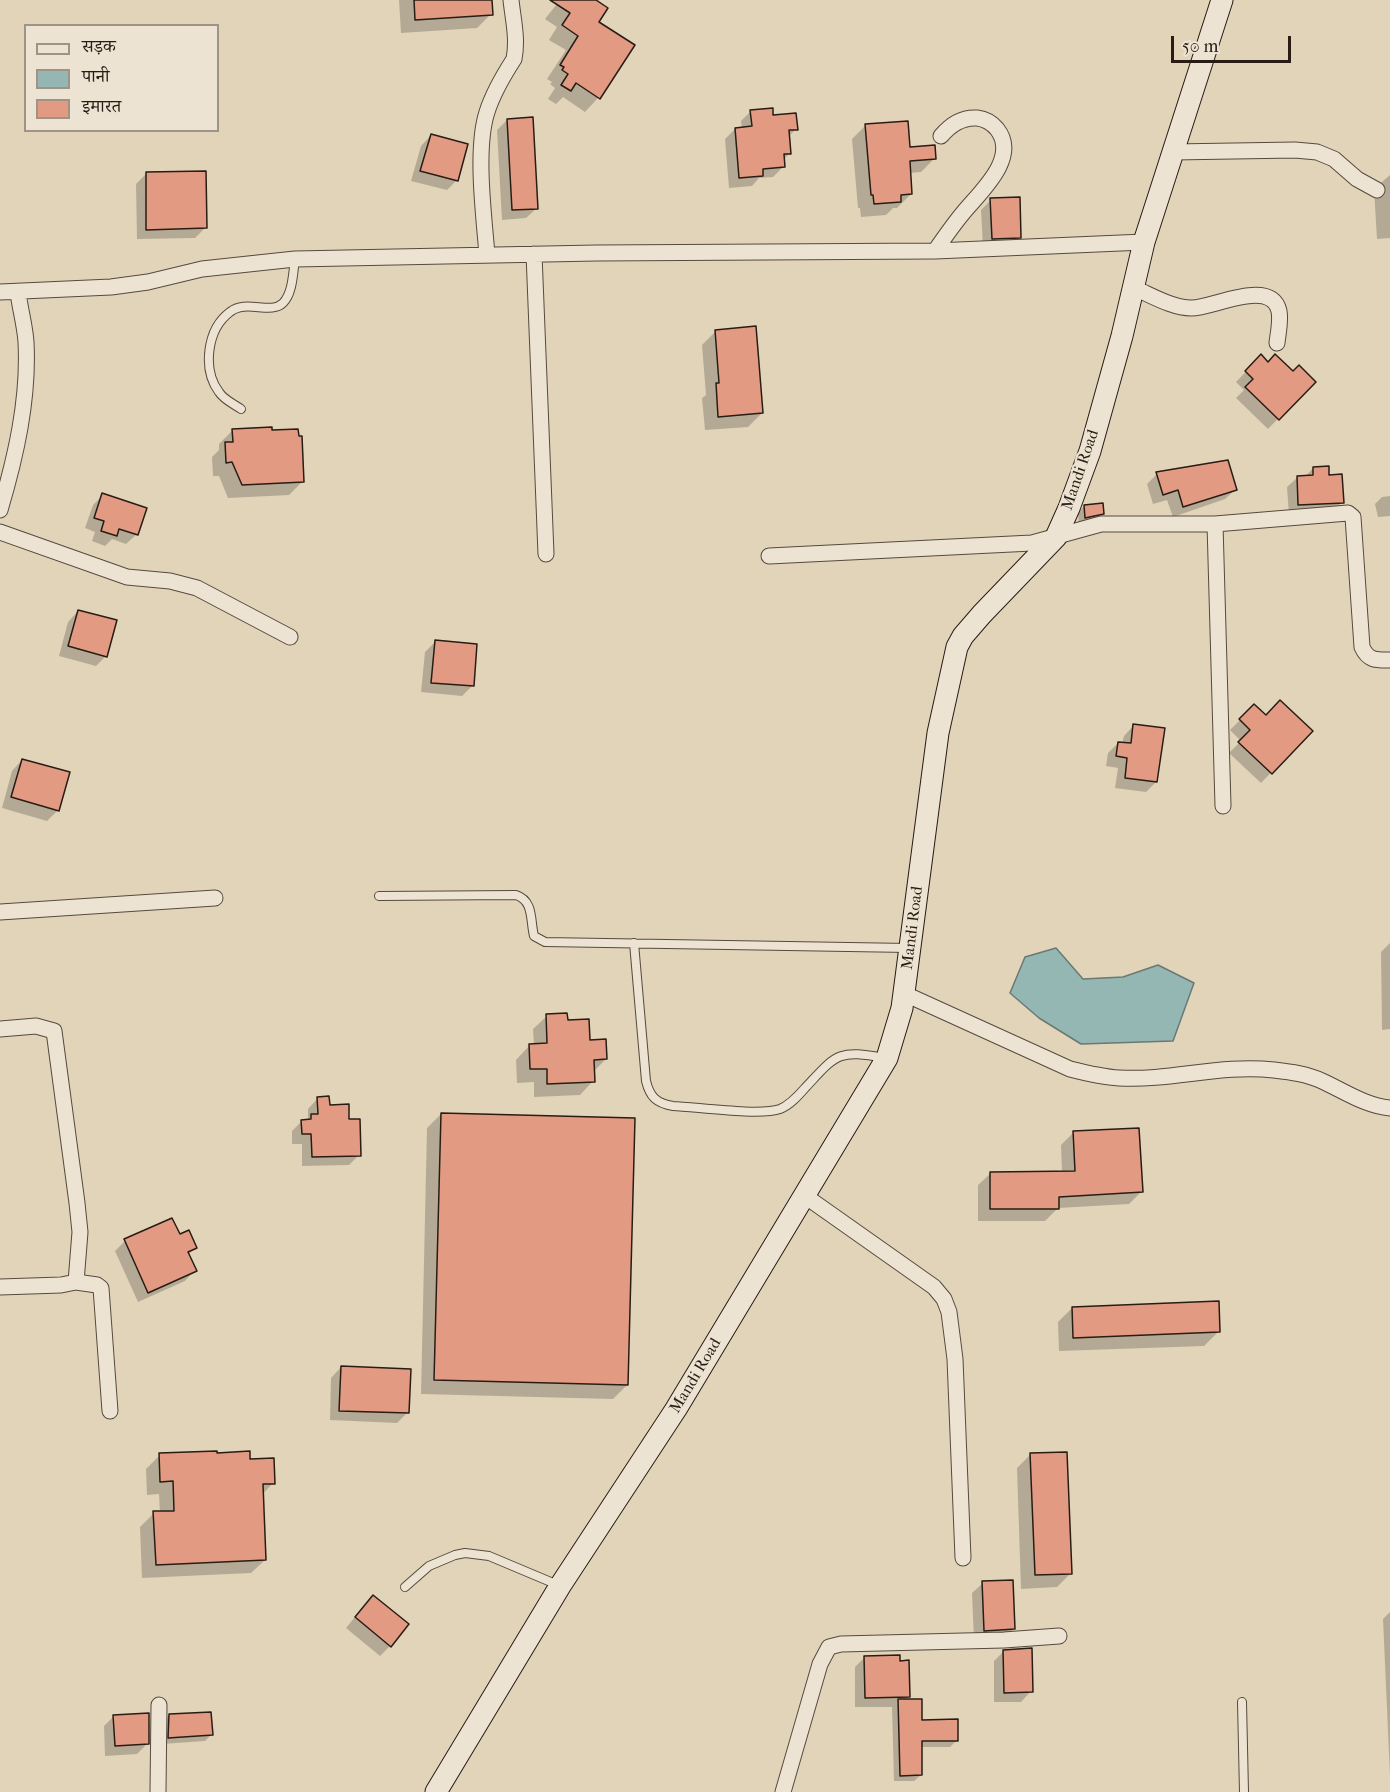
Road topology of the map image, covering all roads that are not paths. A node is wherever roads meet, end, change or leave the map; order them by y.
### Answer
1 (510, 0) edge
2 (1222, 0) edge
3 (941, 136) dead end
4 (1173, 152) junction
5 (1377, 190) dead end
6 (1144, 242) junction
7 (935, 251) junction
8 (534, 254) junction
9 (487, 255) junction
10 (295, 259) junction
11 (1134, 288) junction
12 (0, 292) edge
13 (18, 292) junction
14 (1277, 343) dead end
15 (241, 409) dead end
16 (0, 510) edge
17 (1215, 524) junction
18 (0, 532) edge
19 (1056, 537) junction
20 (546, 554) dead end
21 (770, 556) dead end
22 (290, 637) dead end
23 (1390, 660) edge
24 (1223, 806) dead end
25 (380, 896) dead end
26 (215, 898) dead end
27 (0, 912) edge
28 (634, 944) junction
29 (910, 948) junction
30 (904, 994) junction
31 (0, 1029) edge
32 (886, 1058) junction
33 (1390, 1108) edge
34 (805, 1196) junction
35 (76, 1282) junction
36 (0, 1287) edge
37 (110, 1411) dead end
38 (963, 1558) dead end
39 (560, 1586) junction
40 (405, 1587) dead end
41 (1059, 1636) dead end
42 (1242, 1702) dead end
43 (159, 1705) dead end
44 (158, 1792) edge
45 (436, 1792) edge
46 (783, 1792) edge
47 (1244, 1792) edge

1 - 9 street
2 - 4 street, Mandi Road
3 - 7 street
4 - 5 street
4 - 6 street, Mandi Road
6 - 7 street
6 - 11 street, Mandi Road
7 - 8 street
8 - 9 street
8 - 20 street
9 - 10 street
10 - 13 street
10 - 15 lane
11 - 14 street
11 - 19 street, Mandi Road
12 - 13 street
13 - 16 street
17 - 19 street
17 - 23 street
17 - 24 street
18 - 22 street
19 - 21 street
19 - 29 street, Mandi Road
25 - 28 lane
26 - 27 street
28 - 29 lane
28 - 32 lane
29 - 30 street, Mandi Road
30 - 32 street, Mandi Road
30 - 33 street
31 - 35 street
32 - 34 street, Mandi Road
34 - 38 street
34 - 39 street, Mandi Road
35 - 36 street
35 - 37 street
39 - 40 lane
39 - 45 street, Mandi Road
41 - 46 street
42 - 47 lane
43 - 44 street

